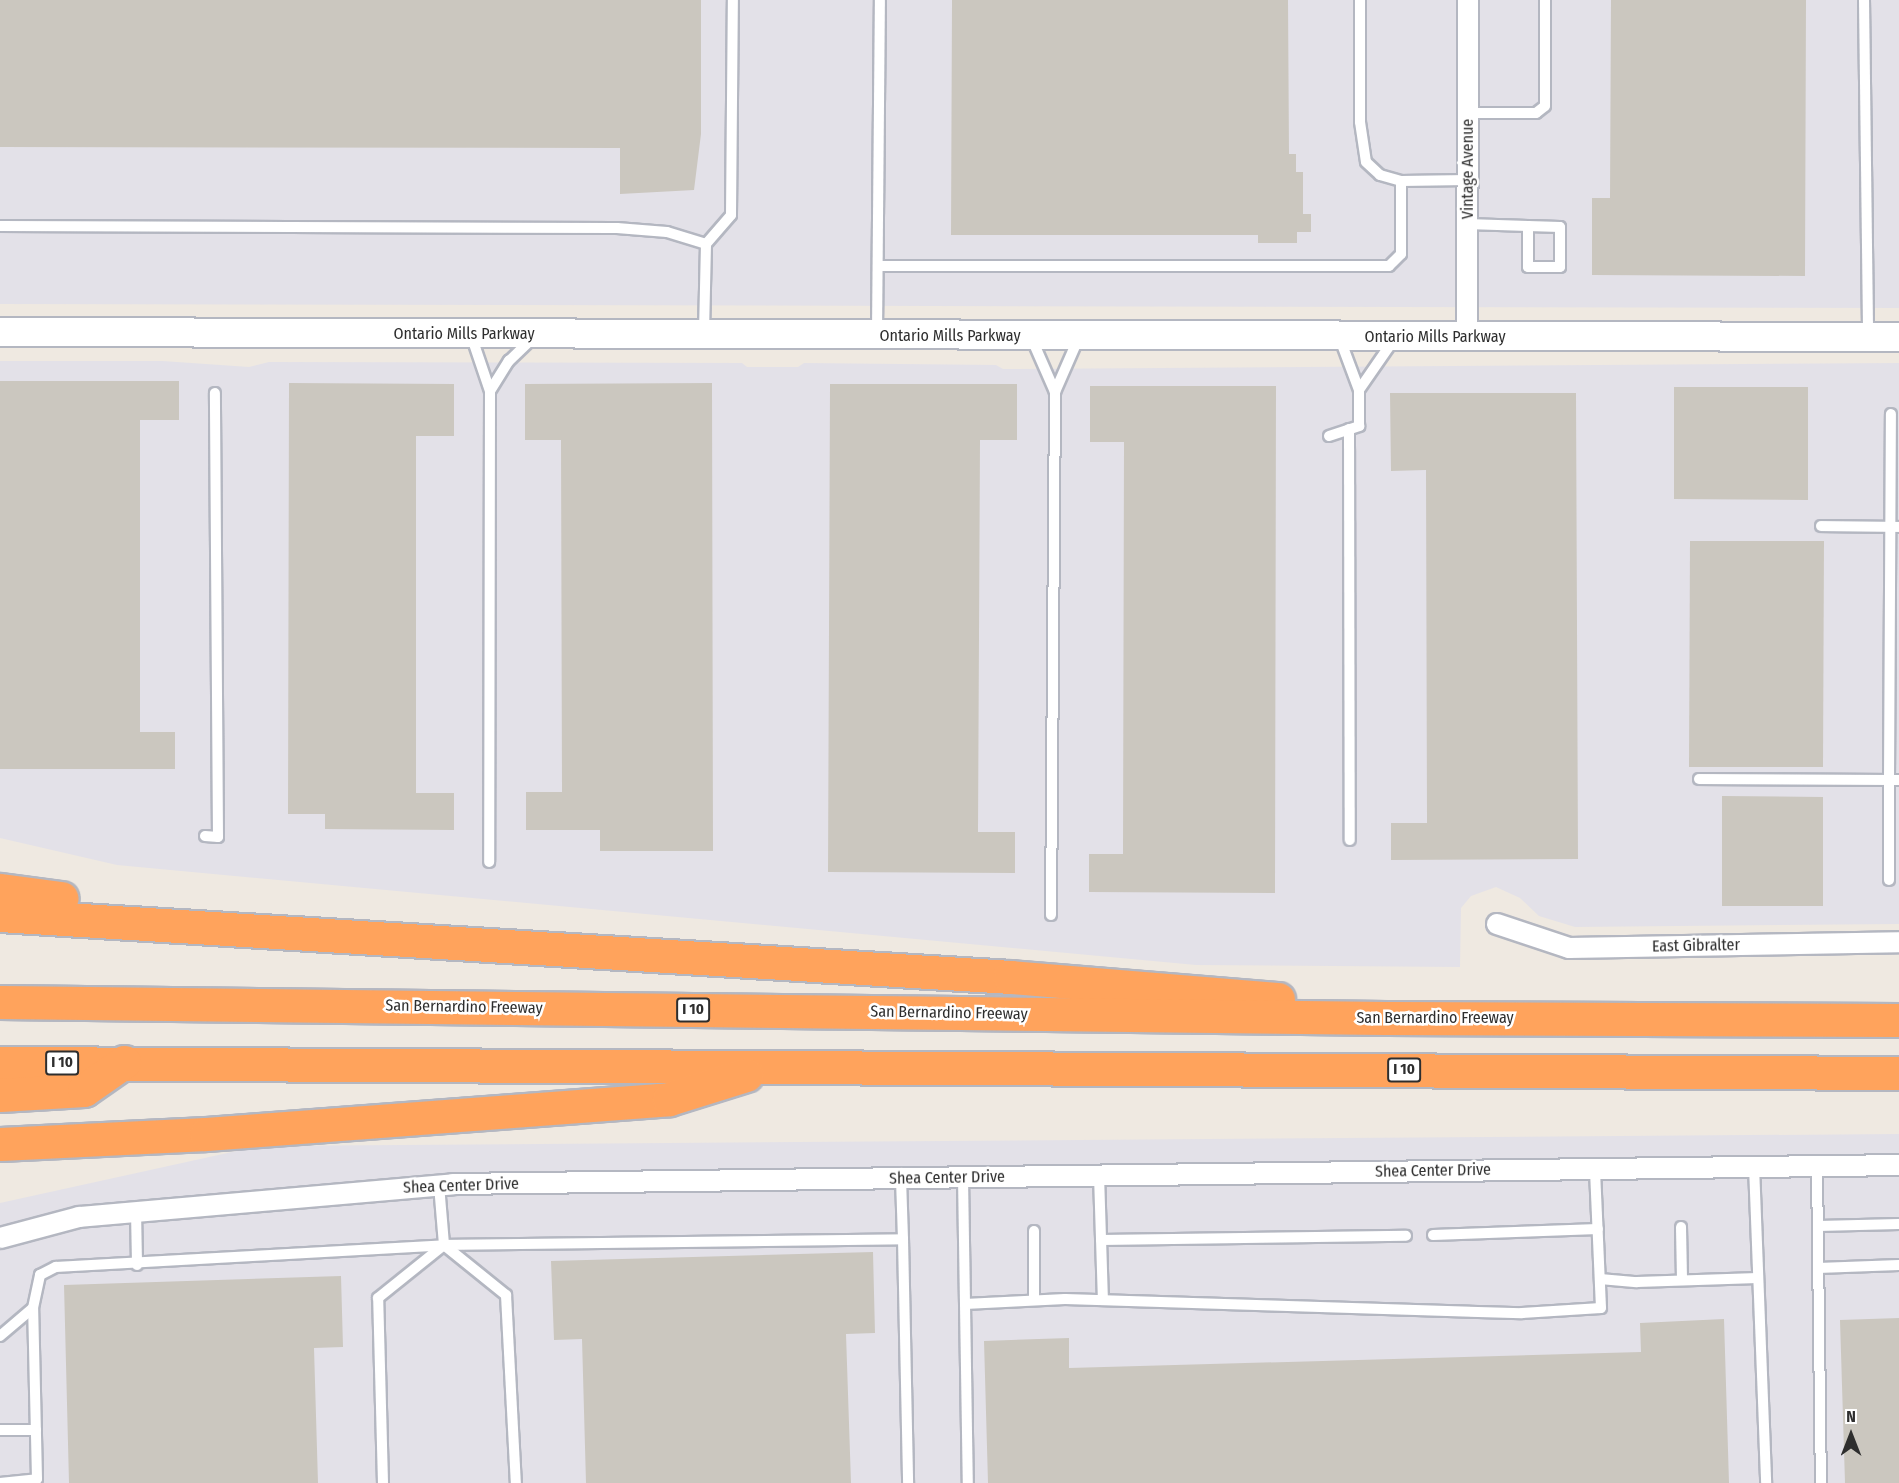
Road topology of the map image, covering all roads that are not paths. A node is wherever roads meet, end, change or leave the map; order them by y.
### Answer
1 (733, 0) edge
2 (880, 0) edge
3 (1360, 0) edge
4 (1468, 0) edge
5 (1545, 0) edge
6 (1864, 0) edge
7 (1468, 113) junction
8 (1468, 180) junction
9 (1401, 182) junction
10 (1467, 224) junction
11 (0, 226) edge
12 (1528, 226) junction
13 (706, 244) junction
14 (878, 266) junction
15 (0, 333) edge
16 (471, 334) junction
17 (537, 335) junction
18 (704, 335) junction
19 (877, 336) junction
20 (1031, 337) junction
21 (1079, 337) junction
22 (1340, 337) junction
23 (1395, 337) junction
24 (1868, 337) junction
25 (1899, 337) edge
26 (1467, 338) junction
27 (1359, 390) junction
28 (490, 391) junction
29 (1055, 392) junction
30 (215, 393) dead end
31 (1891, 414) dead end
32 (1349, 429) junction
33 (1329, 436) dead end
34 (1821, 526) dead end
35 (1894, 527) edge
36 (1699, 779) dead end
37 (1894, 780) edge
38 (205, 836) dead end
39 (1350, 840) dead end
40 (489, 862) dead end
41 (1889, 879) dead end
42 (0, 890) edge
43 (0, 915) edge
44 (1051, 915) dead end
45 (1497, 924) dead end
46 (345, 935) junction
47 (1899, 942) edge
48 (0, 1002) edge
49 (1386, 1018) junction
50 (1899, 1020) edge
51 (124, 1062) junction
52 (0, 1063) edge
53 (775, 1066) junction
54 (1899, 1073) edge
55 (0, 1095) edge
56 (0, 1144) edge
57 (1817, 1165) junction
58 (1899, 1165) edge
59 (1754, 1166) junction
60 (1595, 1168) junction
61 (1099, 1176) junction
62 (963, 1177) junction
63 (901, 1179) junction
64 (439, 1185) junction
65 (136, 1211) junction
66 (1899, 1224) edge
67 (1818, 1226) junction
68 (1680, 1227) dead end
69 (1598, 1229) junction
70 (1034, 1231) dead end
71 (1433, 1234) dead end
72 (1406, 1236) dead end
73 (0, 1239) edge
74 (903, 1239) junction
75 (1101, 1240) junction
76 (444, 1245) junction
77 (137, 1265) junction
78 (1899, 1265) edge
79 (1818, 1268) junction
80 (1758, 1278) junction
81 (1600, 1279) junction
82 (1682, 1280) junction
83 (1035, 1300) junction
84 (1103, 1300) junction
85 (965, 1304) junction
86 (33, 1308) junction
87 (0, 1336) edge
88 (36, 1430) junction
89 (0, 1431) edge
90 (37, 1481) edge
91 (0, 1483) edge
92 (383, 1483) edge
93 (516, 1483) edge
94 (908, 1483) edge
95 (968, 1483) edge
96 (1766, 1483) edge
97 (1821, 1483) edge

1 - 13 lane
2 - 14 lane
3 - 9 lane
4 - 7 street, Vintage Avenue
5 - 7 lane
6 - 24 lane
7 - 8 street, Vintage Avenue
8 - 9 lane
8 - 10 street, Vintage Avenue
9 - 14 lane
10 - 12 lane
10 - 26 street, Vintage Avenue
11 - 13 lane
12 - 12 lane
13 - 18 lane
14 - 19 lane
15 - 16 main road, Ontario Mills Parkway
16 - 17 main road, Ontario Mills Parkway
16 - 28 lane
17 - 18 main road, Ontario Mills Parkway
17 - 28 lane
18 - 19 main road, Ontario Mills Parkway
19 - 20 main road, Ontario Mills Parkway
20 - 21 main road, Ontario Mills Parkway
20 - 29 lane
21 - 22 main road, Ontario Mills Parkway
21 - 29 lane
22 - 23 main road, Ontario Mills Parkway
22 - 27 lane
23 - 26 main road, Ontario Mills Parkway
23 - 27 lane
24 - 25 main road, Ontario Mills Parkway
24 - 26 main road, Ontario Mills Parkway
27 - 32 lane
28 - 40 lane
29 - 44 lane
30 - 38 lane
31 - 35 lane
32 - 33 lane
32 - 39 lane
34 - 35 lane
35 - 37 lane
36 - 37 lane
37 - 41 lane
42 - 46 highway
43 - 46 highway
45 - 47 street, East Gibralter
46 - 49 highway
48 - 49 highway, San Bernardino Freeway / I 10
49 - 50 highway, San Bernardino Freeway / I 10
51 - 52 highway, I 10
51 - 53 highway, I 10
51 - 55 highway
53 - 54 highway, I 10
53 - 56 highway
57 - 58 street, Shea Center Drive
57 - 59 street, Shea Center Drive
57 - 67 lane
59 - 60 street, Shea Center Drive
59 - 80 lane
60 - 61 street, Shea Center Drive
60 - 69 lane
61 - 62 street, Shea Center Drive
61 - 75 lane
62 - 63 street, Shea Center Drive
62 - 85 lane
63 - 64 street, Shea Center Drive
63 - 74 lane
64 - 65 street, Shea Center Drive
64 - 76 lane
65 - 73 street, Shea Center Drive
65 - 77 lane
66 - 67 lane
67 - 79 lane
68 - 82 lane
69 - 71 lane
69 - 81 lane
70 - 83 lane
72 - 75 lane
74 - 76 lane
74 - 94 lane
75 - 84 lane
76 - 77 lane
76 - 92 lane
76 - 93 lane
77 - 86 lane
78 - 79 lane
79 - 97 lane
80 - 82 lane
80 - 96 lane
81 - 82 lane
81 - 84 lane
83 - 84 lane
83 - 85 lane
85 - 95 lane
86 - 87 lane
86 - 88 lane
88 - 89 lane
88 - 90 lane
90 - 91 lane

